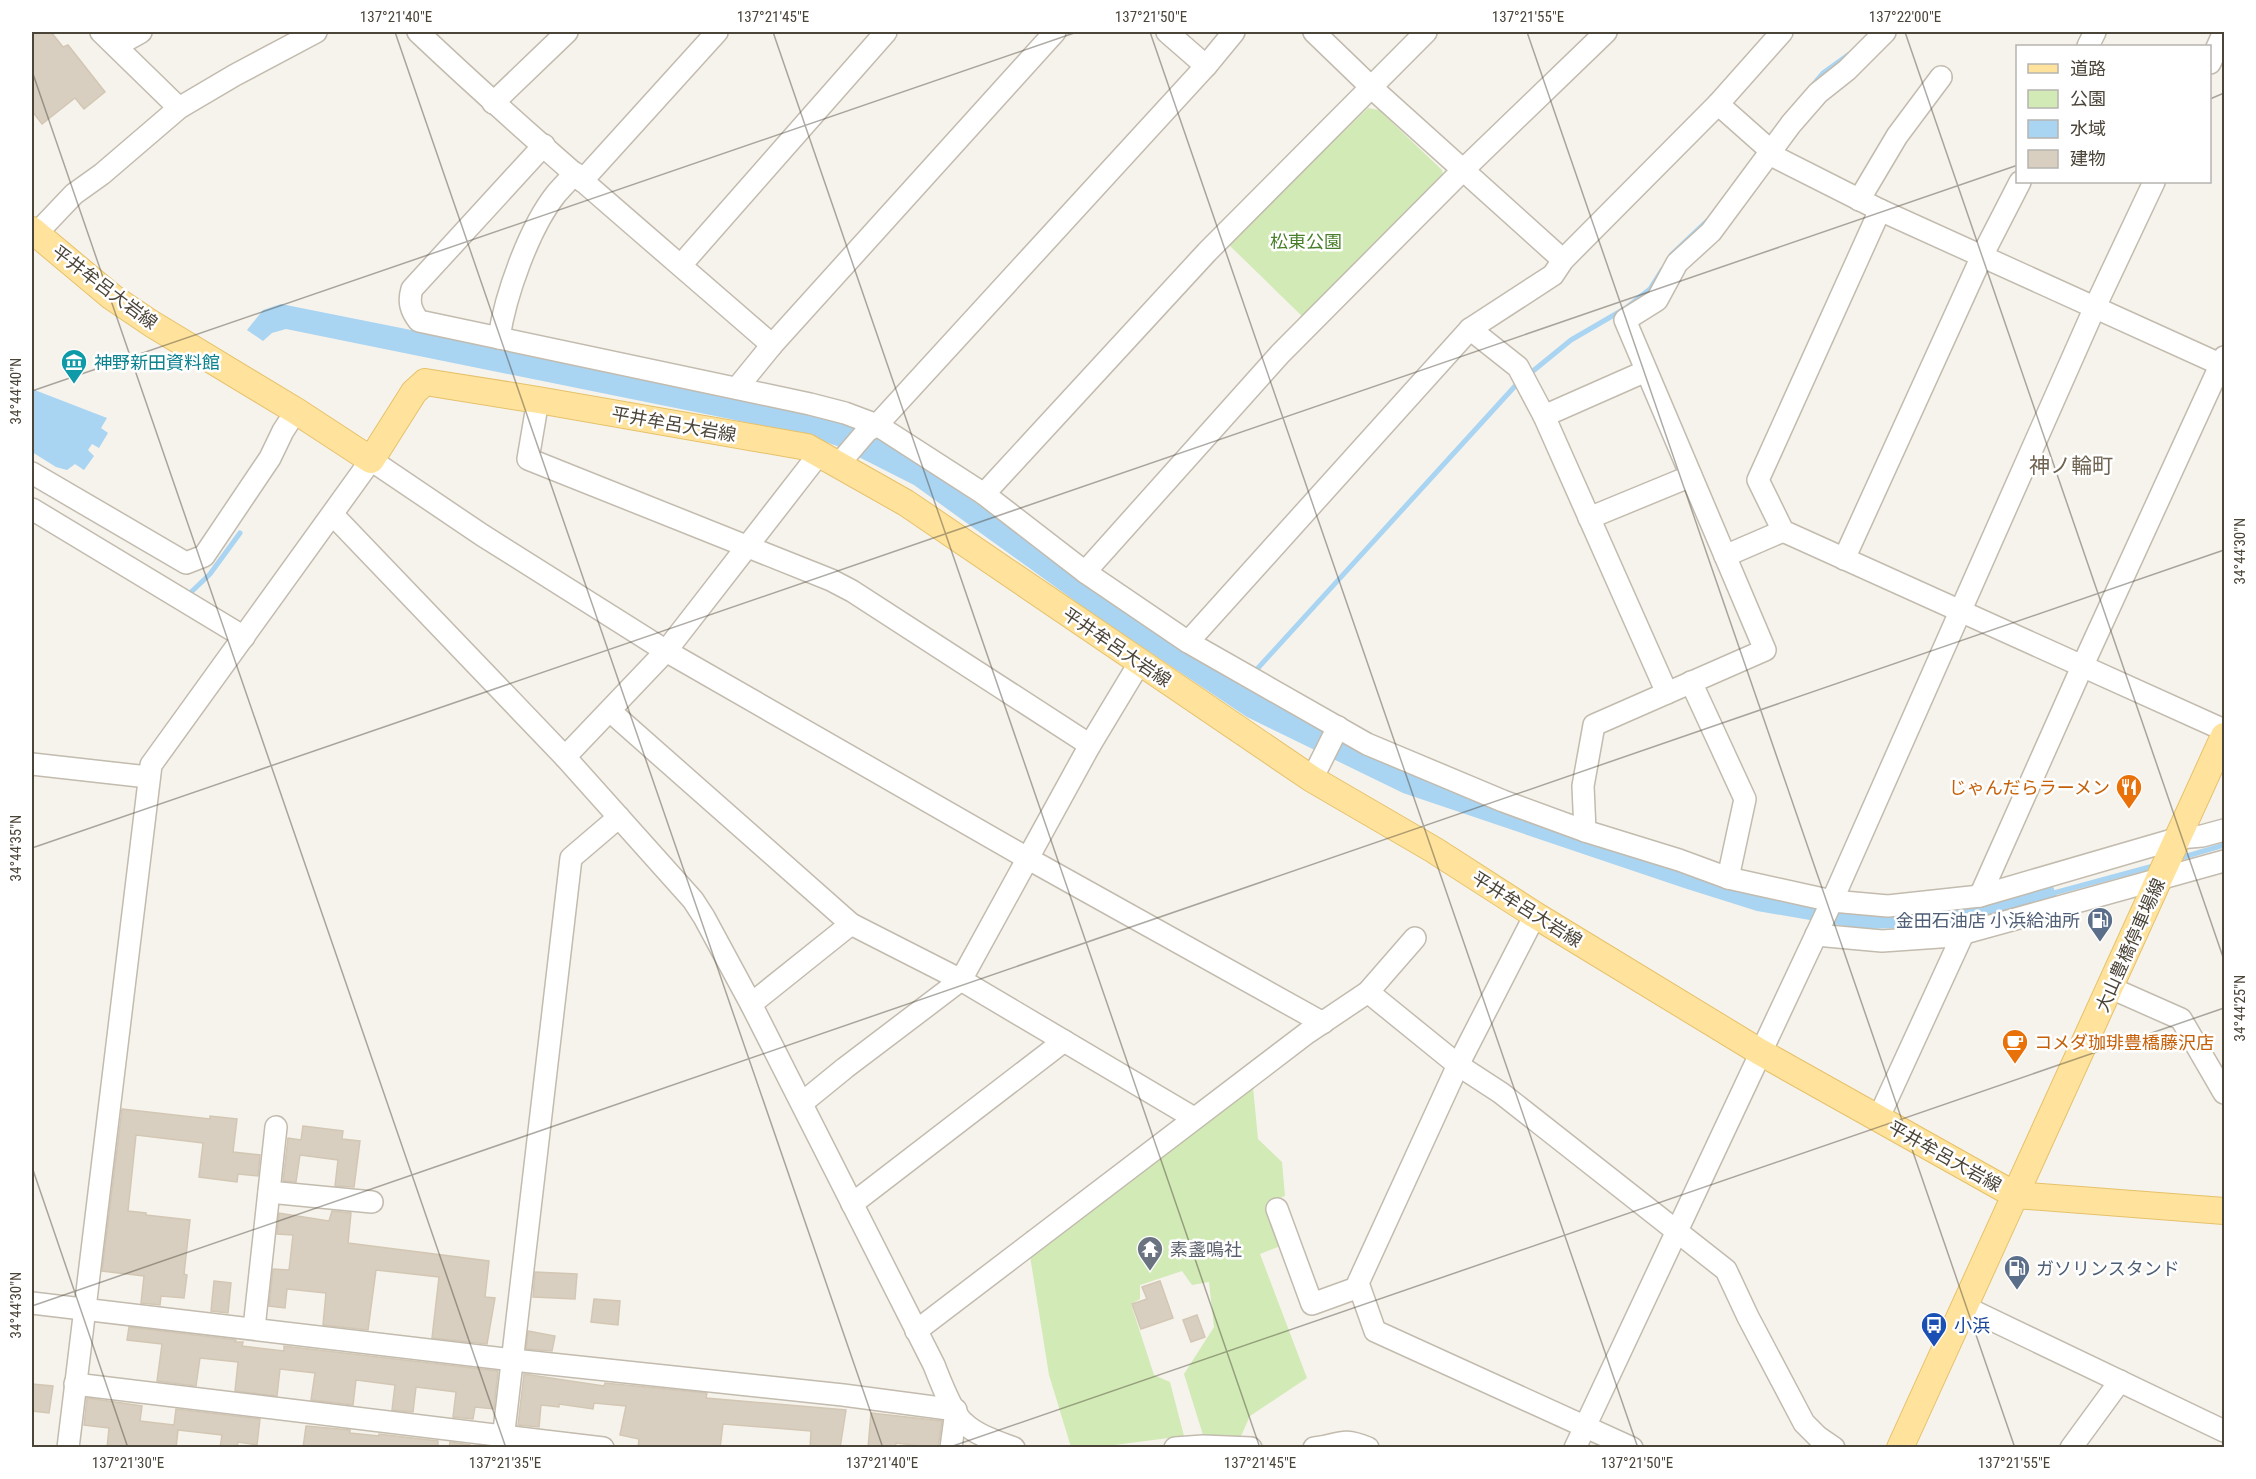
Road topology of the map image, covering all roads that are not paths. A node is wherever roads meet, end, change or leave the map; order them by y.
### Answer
1 (141, 32) edge
2 (316, 32) edge
3 (418, 32) edge
4 (567, 32) edge
5 (717, 32) edge
6 (886, 32) edge
7 (1055, 32) edge
8 (1167, 32) edge
9 (1234, 32) edge
10 (1314, 32) edge
11 (1426, 32) edge
12 (1606, 32) edge
13 (1782, 32) edge
14 (1885, 32) edge
15 (2224, 32) edge
16 (108, 39) edge
17 (2211, 61) edge
18 (1206, 66) junction
19 (1941, 77) dead end
20 (1372, 88) junction
21 (493, 104) junction
22 (1718, 104) junction
23 (179, 108) junction
24 (544, 145) junction
25 (1770, 153) junction
26 (1464, 169) junction
27 (579, 177) junction
28 (2019, 183) edge
29 (2154, 183) edge
30 (1859, 200) junction
31 (1880, 210) junction
32 (34, 232) edge
33 (1982, 256) junction
34 (1563, 260) junction
35 (681, 265) junction
36 (2095, 307) junction
37 (1470, 329) junction
38 (499, 338) junction
39 (772, 345) junction
40 (2223, 363) edge
41 (1646, 371) junction
42 (737, 388) junction
43 (538, 400) junction
44 (297, 411) junction
45 (1544, 416) junction
46 (872, 428) junction
47 (835, 458) junction
48 (371, 460) junction
49 (32, 473) edge
50 (1691, 476) junction
51 (984, 494) junction
52 (32, 509) edge
53 (333, 515) junction
54 (1590, 518) junction
55 (1783, 531) junction
56 (746, 547) junction
57 (1725, 556) junction
58 (1844, 559) junction
59 (1085, 572) junction
60 (1960, 611) junction
61 (244, 637) junction
62 (1188, 642) junction
63 (666, 651) junction
64 (1140, 662) junction
65 (2082, 667) junction
66 (1691, 682) junction
67 (1668, 693) junction
68 (610, 711) junction
69 (1338, 727) junction
70 (2224, 730) edge
71 (2224, 736) edge
72 (1090, 745) junction
73 (565, 757) junction
74 (32, 764) edge
75 (1317, 770) junction
76 (148, 777) junction
77 (619, 817) junction
78 (2224, 830) edge
79 (1585, 831) junction
80 (2176, 843) junction
81 (1027, 858) junction
82 (2224, 861) edge
83 (1728, 878) junction
84 (2160, 878) junction
85 (1980, 896) junction
86 (1832, 901) junction
87 (1535, 915) junction
88 (851, 924) junction
89 (1816, 934) junction
90 (1963, 934) junction
91 (1415, 938) dead end
92 (961, 980) junction
93 (2111, 988) junction
94 (1368, 992) junction
95 (751, 1004) junction
96 (1323, 1023) junction
97 (1064, 1041) junction
98 (1760, 1053) junction
99 (1458, 1065) junction
100 (2224, 1089) edge
101 (802, 1103) junction
102 (1194, 1118) junction
103 (1878, 1119) junction
104 (276, 1127) dead end
105 (269, 1192) junction
106 (2014, 1195) junction
107 (372, 1202) dead end
108 (852, 1204) junction
109 (1277, 1209) dead end
110 (2224, 1211) edge
111 (1677, 1231) junction
112 (1359, 1287) junction
113 (32, 1303) edge
114 (1965, 1307) junction
115 (83, 1309) junction
116 (254, 1329) junction
117 (916, 1331) junction
118 (513, 1360) junction
119 (2120, 1381) junction
120 (75, 1384) junction
121 (956, 1410) junction
122 (1584, 1426) junction
123 (2224, 1431) edge
124 (503, 1442) edge
125 (68, 1448) edge
126 (603, 1448) edge
127 (951, 1448) edge
128 (1014, 1448) edge
129 (1175, 1448) edge
130 (1251, 1448) edge
131 (1314, 1448) edge
132 (1368, 1448) edge
133 (1575, 1448) edge
134 (1632, 1448) edge
135 (1834, 1448) edge
136 (1900, 1448) edge
137 (2071, 1448) edge

1 - 16 street
2 - 23 street
3 - 21 street
4 - 21 street
5 - 27 street
6 - 35 street
7 - 39 street
8 - 18 street
9 - 18 street
10 - 20 street
11 - 20 street
12 - 26 street
13 - 22 street
14 - 25 street
15 - 17 street
16 - 23 street
18 - 46 street
19 - 30 street
20 - 26 street
20 - 51 street
21 - 24 street
22 - 25 street
22 - 34 street
23 - 32 street
24 - 27 street
24 - 38 street
25 - 30 street
25 - 41 street
26 - 34 street
26 - 59 street
27 - 35 street
27 - 38 street
28 - 33 street
29 - 36 street
30 - 31 street
31 - 33 street
31 - 55 street
32 - 44 main road, 平井牟呂大岩線
33 - 36 street
33 - 58 street
34 - 37 street
35 - 39 street
36 - 40 street
36 - 60 street
37 - 45 street
37 - 62 street
38 - 42 street
39 - 42 street
40 - 65 street
41 - 45 street
41 - 50 street
42 - 46 street
43 - 47 main road, 平井牟呂大岩線
43 - 48 main road, 平井牟呂大岩線
43 - 56 street
44 - 48 main road, 平井牟呂大岩線
44 - 49 street
45 - 54 street
46 - 47 street
46 - 51 street
47 - 56 street
47 - 64 main road, 平井牟呂大岩線
48 - 53 street
48 - 63 street
50 - 54 street
50 - 57 street
51 - 59 street
52 - 61 street
53 - 61 street
53 - 73 street
54 - 67 street
55 - 57 street
55 - 58 street
56 - 63 street
56 - 72 street
57 - 66 street
58 - 60 street
59 - 62 street
60 - 65 street
60 - 86 street
61 - 76 street
62 - 69 street
63 - 68 street
63 - 81 street
64 - 72 street
64 - 75 main road, 平井牟呂大岩線
65 - 70 street
65 - 85 street
66 - 67 street
66 - 83 street
67 - 79 street
68 - 73 street
68 - 88 street
69 - 75 street
69 - 79 street
71 - 80 main road, 大山豊橋停車場線
72 - 81 street
73 - 77 street
74 - 76 street
75 - 87 main road, 平井牟呂大岩線
76 - 115 street
77 - 95 street
77 - 118 street
78 - 80 street
79 - 83 street
80 - 84 main road, 大山豊橋停車場線
80 - 85 street
81 - 92 street
81 - 96 street
82 - 84 street
83 - 86 street
84 - 90 street
84 - 93 main road, 大山豊橋停車場線
85 - 86 street
86 - 89 street
87 - 98 main road, 平井牟呂大岩線
87 - 99 street
88 - 92 street
88 - 95 street
89 - 90 street
89 - 98 street
90 - 103 street
91 - 94 street
92 - 97 street
92 - 101 street
93 - 100 street
93 - 106 main road, 大山豊橋停車場線
94 - 96 street
94 - 99 street
95 - 101 street
96 - 102 street
97 - 102 street
97 - 108 street
98 - 103 main road, 平井牟呂大岩線
98 - 111 street
99 - 111 street
99 - 112 street
101 - 108 street
102 - 117 street
103 - 106 main road, 平井牟呂大岩線
104 - 105 street
105 - 107 street
105 - 116 street
106 - 110 main road, 平井牟呂大岩線
106 - 114 main road, 大山豊橋停車場線
108 - 117 street
109 - 112 street
111 - 122 street
111 - 135 street
112 - 122 street
113 - 115 street
114 - 119 street
114 - 136 main road, 大山豊橋停車場線
115 - 116 street
115 - 120 street
116 - 118 street
117 - 121 street
118 - 121 street
118 - 124 street
119 - 123 street
119 - 137 street
120 - 124 street
120 - 125 street
121 - 127 street
121 - 128 street
122 - 133 street
122 - 134 street
124 - 126 street
129 - 130 street
131 - 132 street

